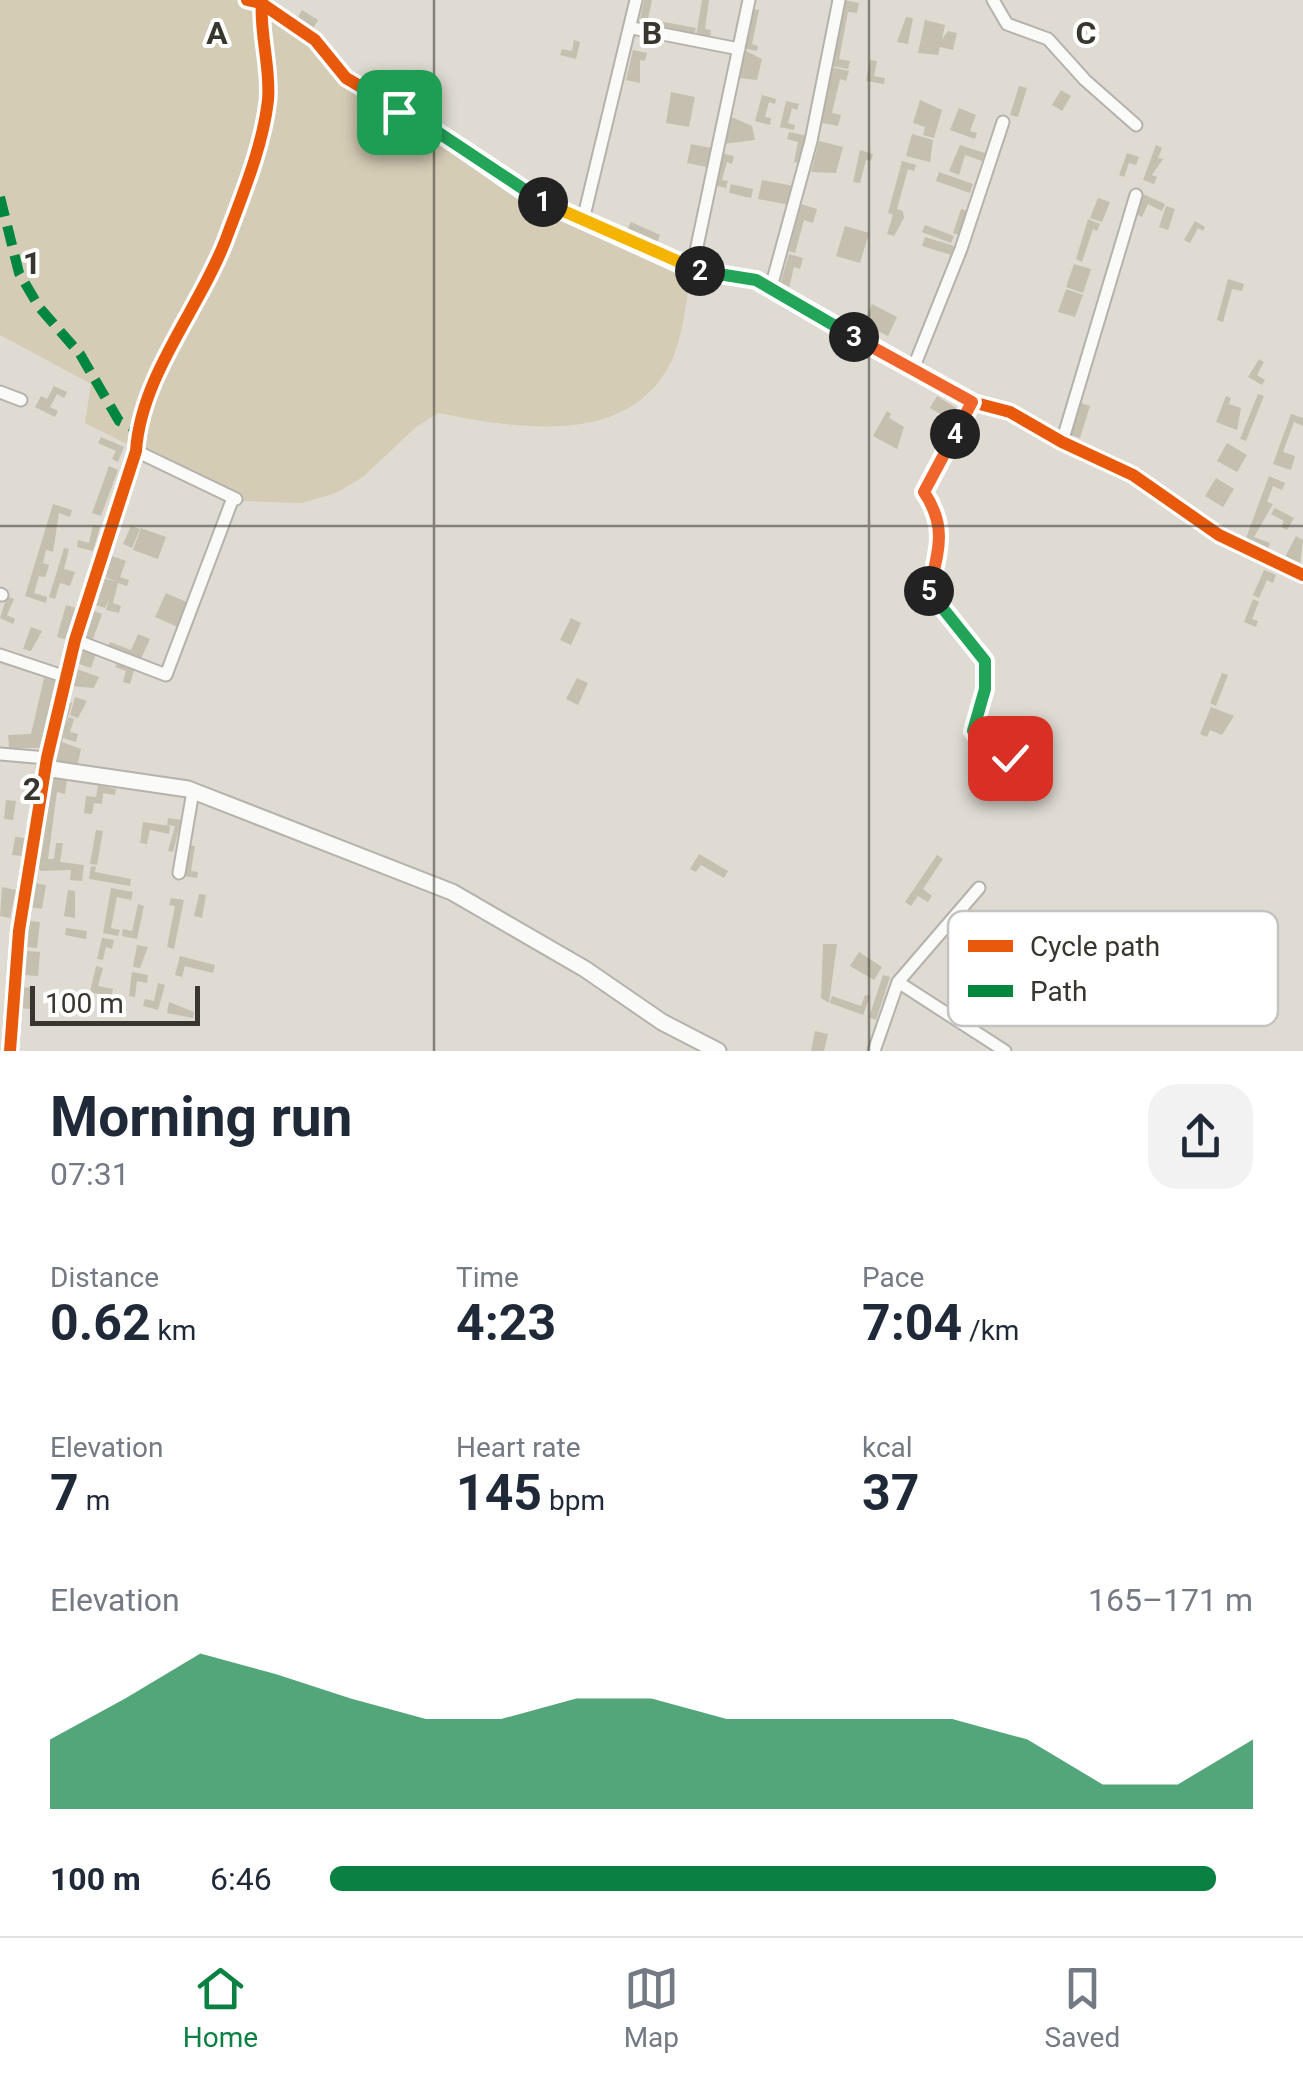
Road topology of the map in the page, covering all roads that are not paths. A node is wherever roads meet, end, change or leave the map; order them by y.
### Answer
1 (636, 0) edge
2 (749, 0) edge
3 (840, 0) edge
4 (993, 0) edge
5 (256, 1) edge
6 (632, 28) junction
7 (739, 49) junction
8 (1003, 122) dead end
9 (1136, 126) dead end
10 (1136, 195) dead end
11 (583, 220) junction
12 (692, 270) junction
13 (770, 291) junction
14 (913, 370) junction
15 (0, 392) edge
16 (21, 400) dead end
17 (1062, 442) junction
18 (136, 450) junction
19 (1303, 576) edge
20 (75, 640) junction
21 (0, 655) edge
22 (66, 677) junction
23 (0, 754) edge
24 (46, 763) junction
25 (193, 790) junction
26 (179, 874) dead end
27 (980, 888) dead end
28 (960, 911) edge
29 (948, 925) edge
30 (8, 978) edge
31 (898, 982) junction
32 (948, 1014) edge
33 (966, 1026) edge
34 (10, 1051) edge
35 (718, 1051) edge
36 (874, 1051) edge
37 (1005, 1051) edge

1 - 6 street
2 - 7 street
3 - 13 street
4 - 9 street
5 - 11 street
5 - 18 street
6 - 7 street
6 - 11 street
7 - 12 street
8 - 14 street
10 - 17 street
11 - 12 street
12 - 13 street
13 - 14 street
14 - 17 street
15 - 16 street
17 - 19 street
18 - 20 street
18 - 20 street
20 - 22 street
21 - 22 street
22 - 24 street
23 - 24 street
24 - 25 street
24 - 30 street
25 - 26 street
25 - 35 street
27 - 28 street
29 - 31 street
30 - 34 street
31 - 32 street
31 - 36 street
33 - 37 street

